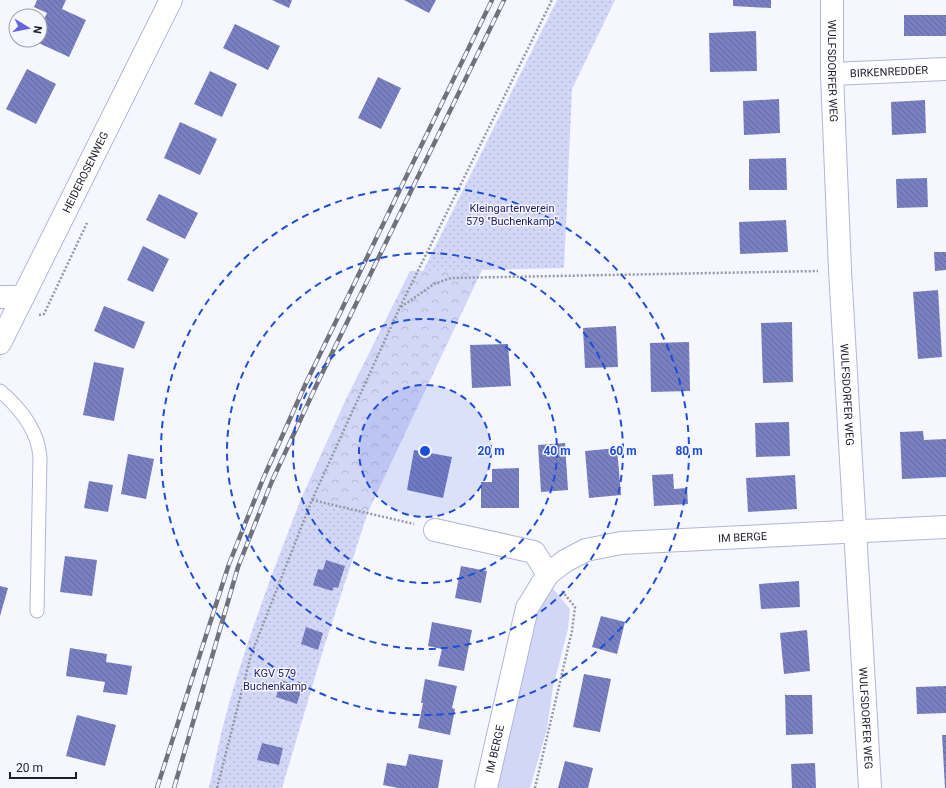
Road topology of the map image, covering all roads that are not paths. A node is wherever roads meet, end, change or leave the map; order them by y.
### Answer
1 (171, 0) edge
2 (832, 0) edge
3 (946, 69) edge
4 (832, 74) junction
5 (0, 297) edge
6 (23, 297) junction
7 (0, 343) edge
8 (0, 391) edge
9 (946, 527) edge
10 (435, 530) road end
11 (856, 532) junction
12 (548, 574) junction
13 (37, 610) dead end
14 (486, 788) edge
15 (870, 788) edge

1 - 6 street, HEIDEROSENWEG
2 - 4 street, WULFSDORFER WEG
3 - 4 street, BIRKENREDDER
4 - 11 street, WULFSDORFER WEG
5 - 6 street
6 - 7 street, HEIDEROSENWEG
8 - 13 lane
9 - 11 street, IM BERGE
10 - 12 street
11 - 12 street, IM BERGE
11 - 15 street, WULFSDORFER WEG
12 - 14 street, IM BERGE

